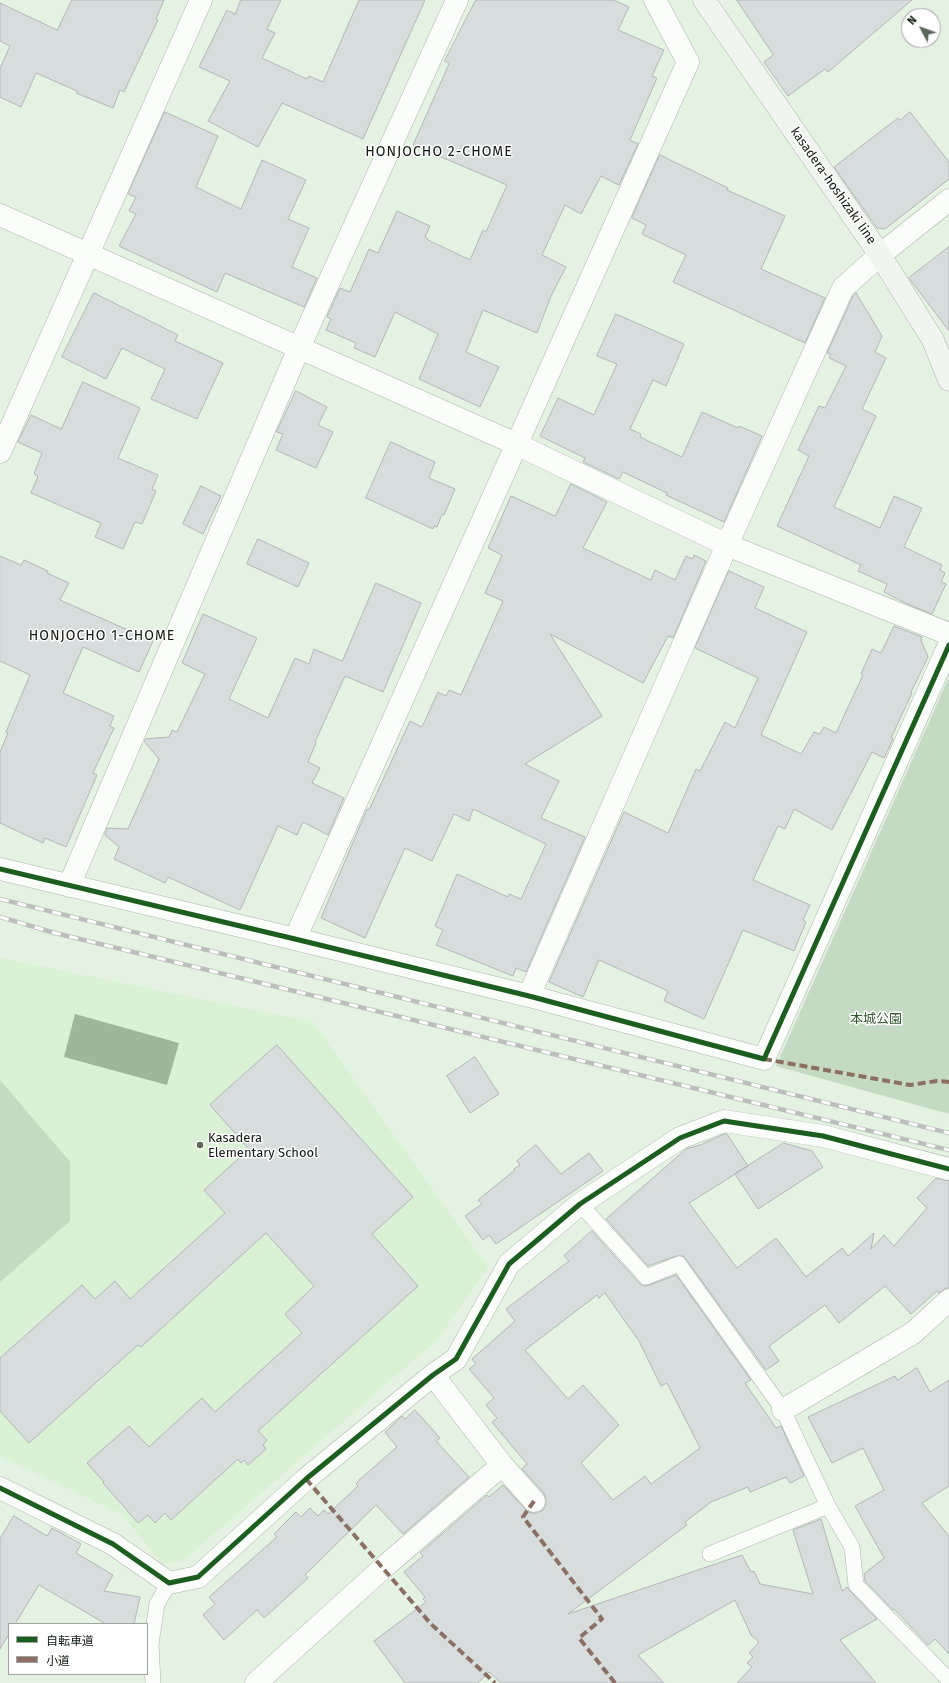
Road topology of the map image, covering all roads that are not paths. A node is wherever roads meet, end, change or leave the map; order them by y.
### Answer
1 (201, 0) edge
2 (457, 0) edge
3 (655, 0) edge
4 (704, 0) edge
5 (949, 200) edge
6 (0, 215) edge
7 (89, 253) junction
8 (880, 255) junction
9 (300, 348) junction
10 (949, 380) edge
11 (516, 444) junction
12 (0, 452) edge
13 (727, 545) junction
14 (949, 634) edge
15 (949, 645) edge
16 (0, 869) edge
17 (69, 886) junction
18 (295, 939) junction
19 (529, 996) junction
20 (949, 1169) edge
21 (580, 1204) junction
22 (949, 1300) edge
23 (433, 1375) junction
24 (783, 1410) junction
25 (502, 1465) junction
26 (0, 1488) edge
27 (534, 1501) dead end
28 (828, 1506) junction
29 (710, 1554) dead end
30 (169, 1583) junction
31 (949, 1680) edge
32 (153, 1683) edge
33 (256, 1683) edge

1 - 7 street
2 - 9 street
3 - 11 street
4 - 8 main road, kasadera-hoshizaki line
5 - 8 street
6 - 7 street
7 - 9 street
7 - 12 street
8 - 10 main road, kasadera-hoshizaki line
8 - 13 street
9 - 11 street
9 - 17 street
11 - 13 street
11 - 18 street
13 - 14 street
13 - 19 street
15 - 19 street
16 - 17 street
17 - 18 street
18 - 19 street
20 - 21 street
21 - 23 street
21 - 24 lane
22 - 24 street
23 - 25 street
23 - 30 street
24 - 28 lane
25 - 27 street
25 - 33 street
26 - 30 street
28 - 29 lane
28 - 31 lane
30 - 32 lane

